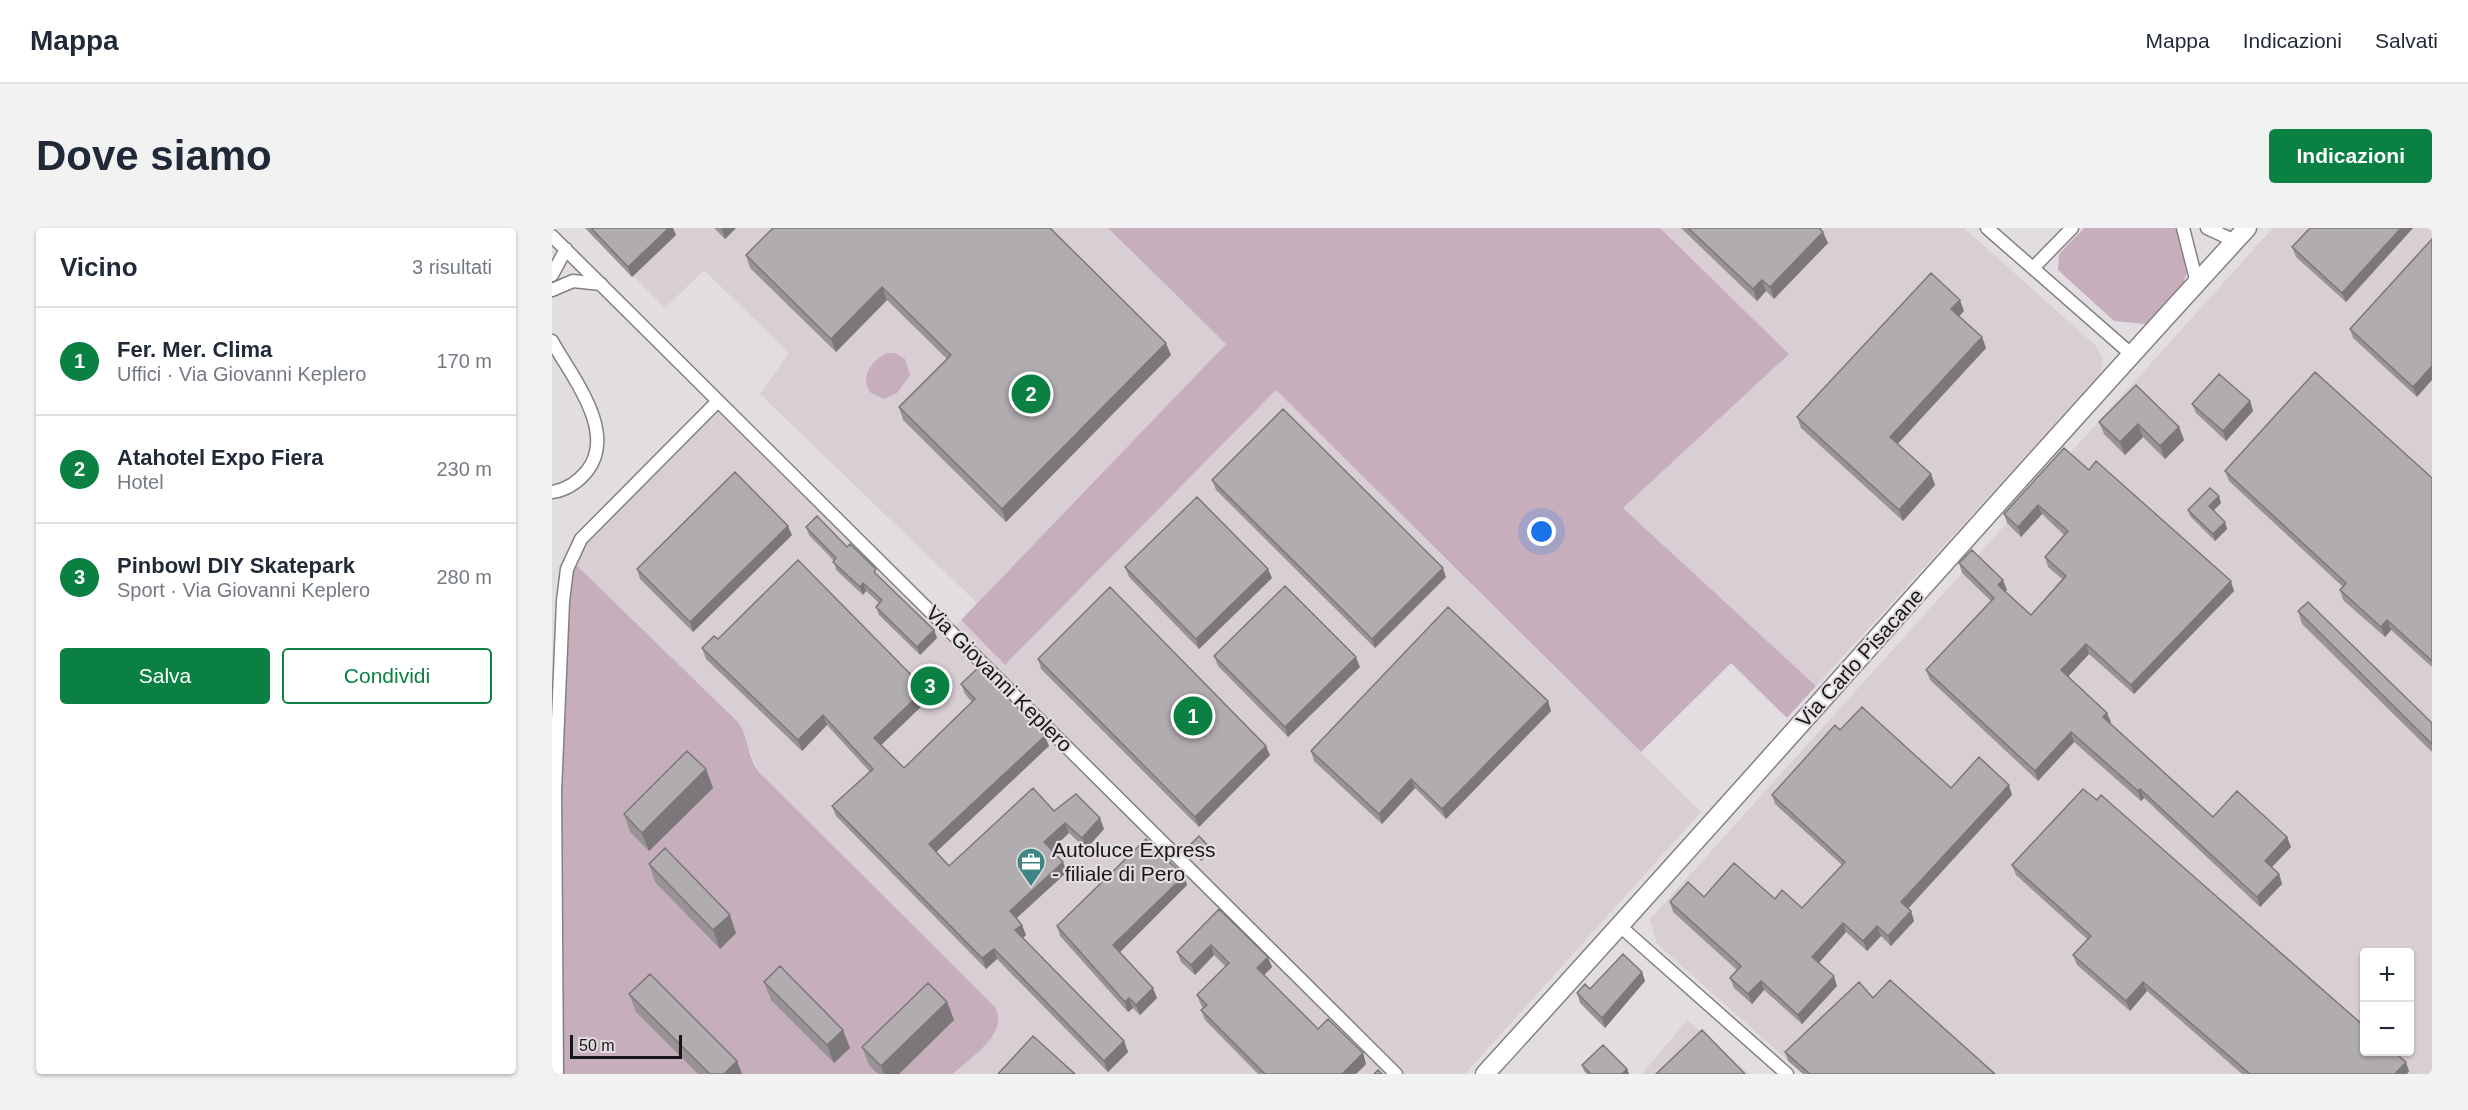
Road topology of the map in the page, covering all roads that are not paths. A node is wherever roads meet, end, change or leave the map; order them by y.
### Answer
1 (1987, 228) edge
2 (2072, 228) edge
3 (2183, 228) edge
4 (2207, 228) edge
5 (2241, 235) edge
6 (557, 245) edge
7 (2033, 268) junction
8 (552, 275) edge
9 (2197, 283) junction
10 (602, 285) junction
11 (552, 290) edge
12 (552, 341) edge
13 (2131, 354) junction
14 (718, 400) junction
15 (552, 492) edge
16 (1621, 927) junction
17 (557, 1074) edge
18 (1396, 1074) edge
19 (1485, 1074) edge
20 (1787, 1074) edge

1 - 7 street
2 - 7 street
3 - 9 street
4 - 5 street
5 - 9 street, Via Carlo Pisacane
6 - 8 street
6 - 10 street, Via Giovanni Keplero
7 - 13 street
9 - 13 street, Via Carlo Pisacane
10 - 11 street
10 - 14 street, Via Giovanni Keplero
12 - 15 street
13 - 16 street, Via Carlo Pisacane
14 - 17 street
14 - 18 street, Via Giovanni Keplero
16 - 19 street, Via Carlo Pisacane
16 - 20 street

